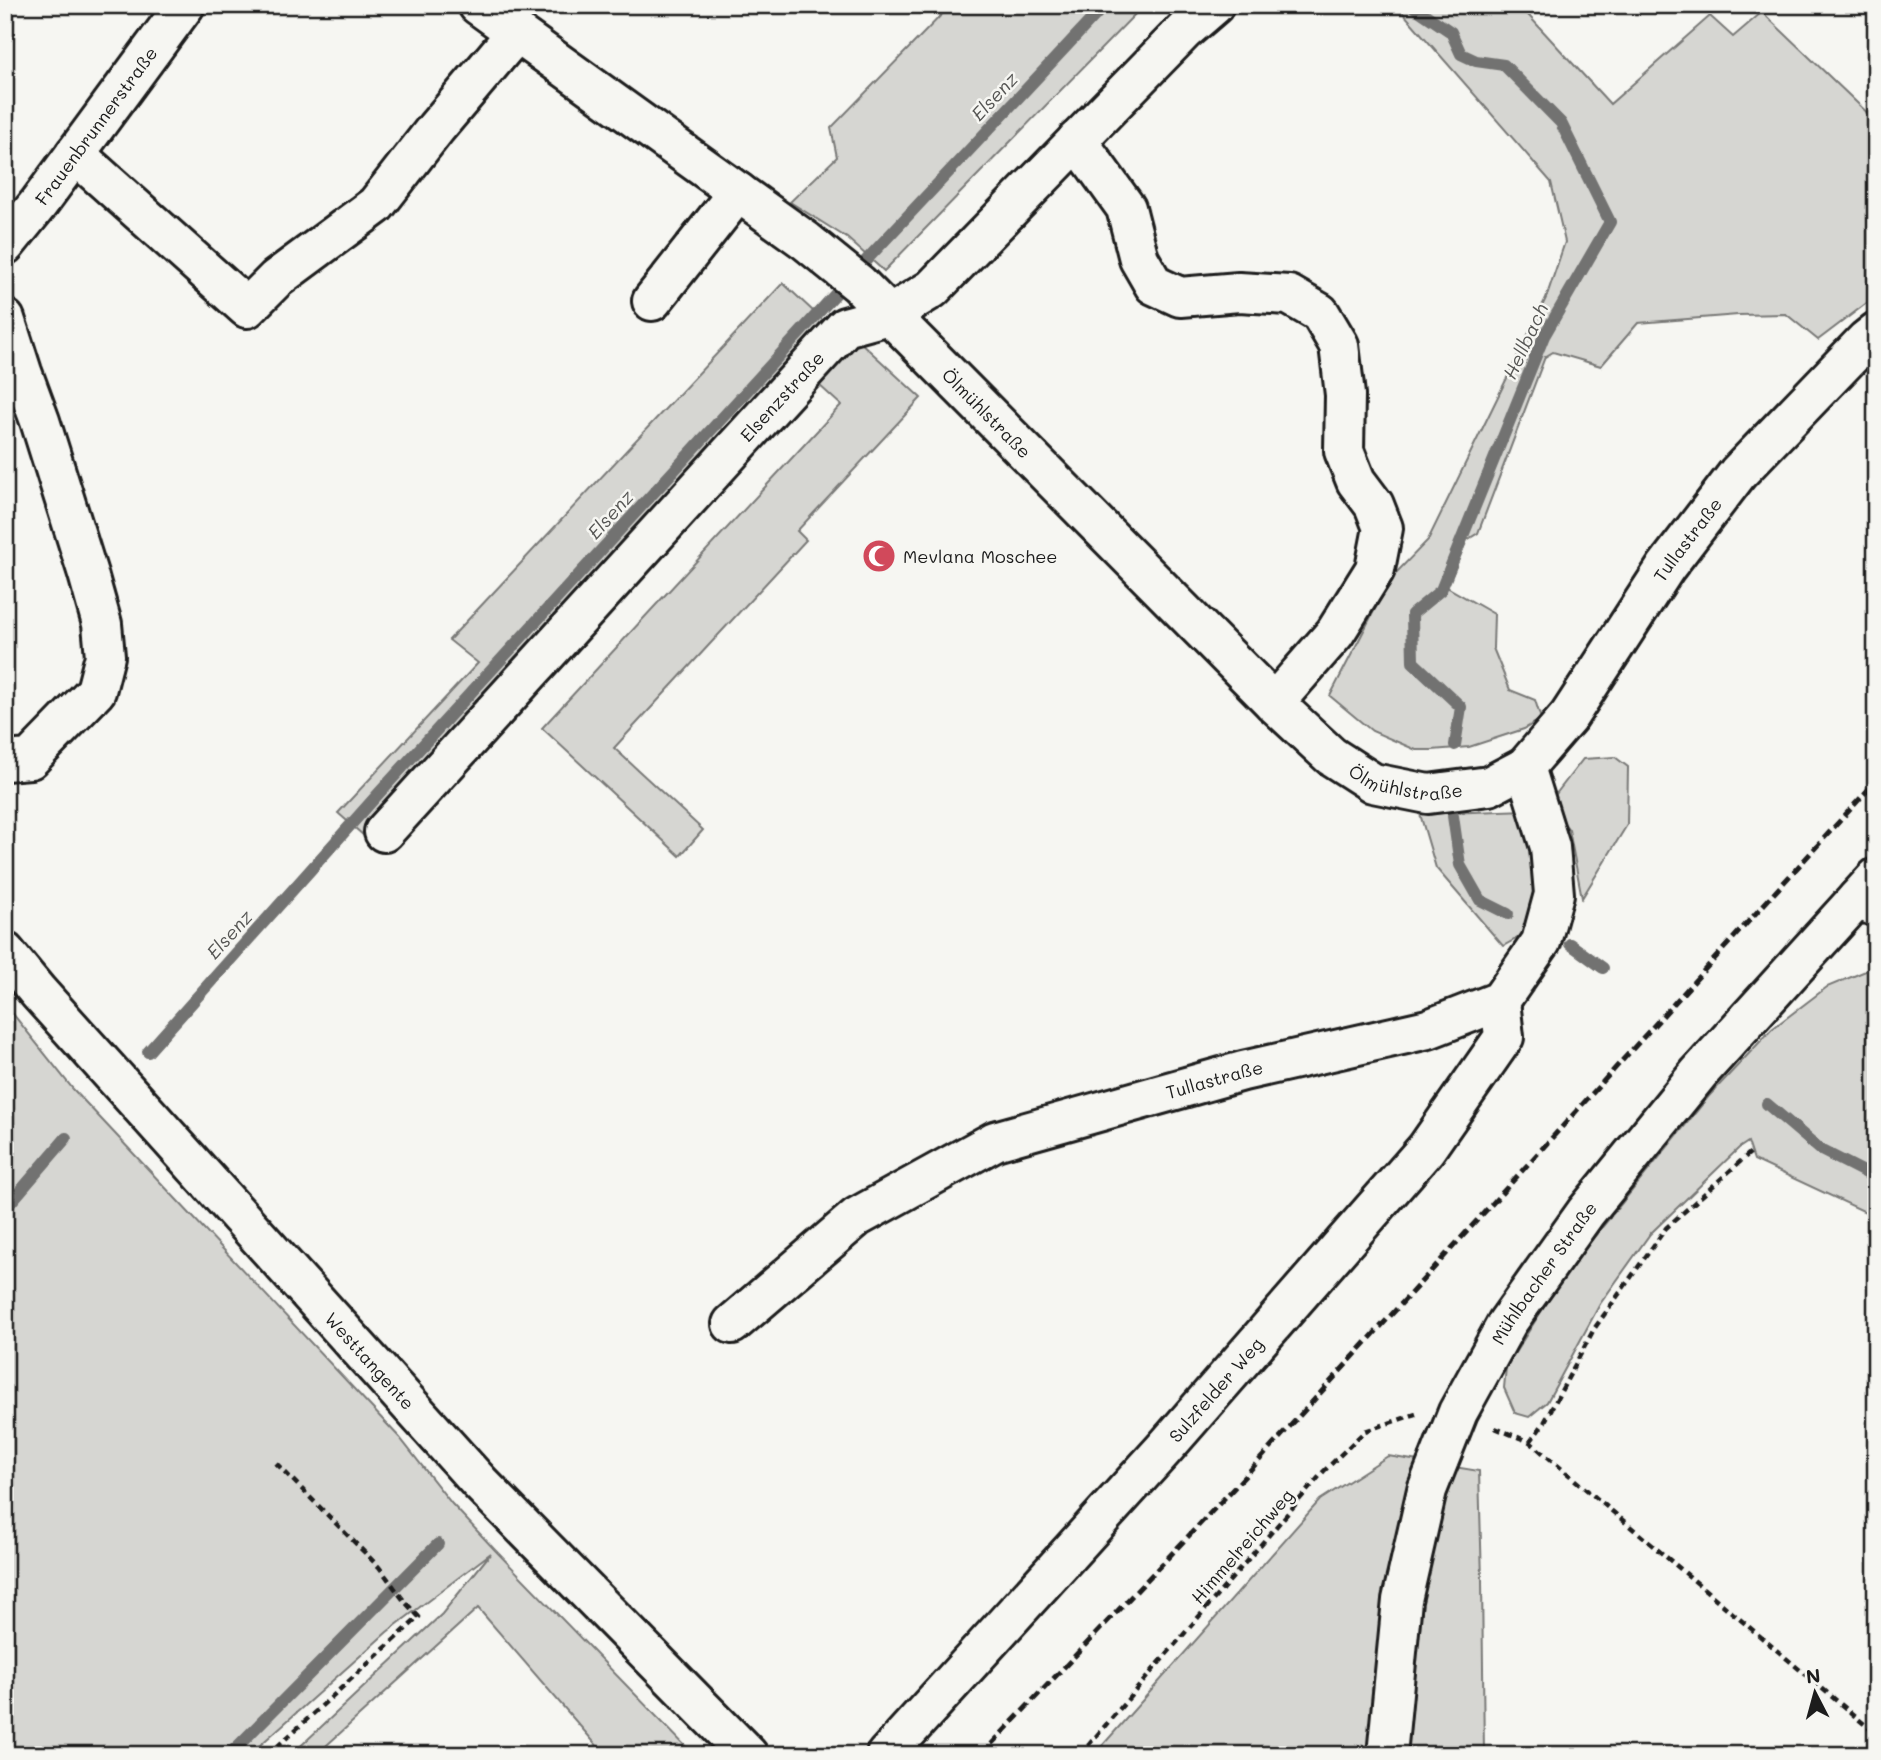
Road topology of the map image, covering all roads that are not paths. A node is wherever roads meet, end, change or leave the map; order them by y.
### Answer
1 (478, 5) edge
2 (1214, 5) edge
3 (179, 8) edge
4 (517, 32) junction
5 (1077, 140) junction
6 (75, 154) junction
7 (738, 192) junction
8 (5, 245) edge
9 (652, 301) dead end
10 (889, 315) junction
11 (5, 318) edge
12 (1876, 332) edge
13 (1274, 703) junction
14 (5, 761) edge
15 (1525, 767) junction
16 (1489, 786) joint
17 (384, 832) dead end
18 (1869, 895) edge
19 (5, 952) edge
20 (1500, 1001) junction
21 (732, 1324) dead end
22 (748, 1755) edge
23 (886, 1755) edge
24 (1387, 1755) edge

1 - 4 street, Ölmühlstraße
2 - 5 street, Elsenzstraße
3 - 6 street, Frauenbrunnerstraße
4 - 6 street
4 - 7 street, Ölmühlstraße
5 - 10 street, Elsenzstraße
5 - 13 street
6 - 8 street, Frauenbrunnerstraße
7 - 9 street
7 - 10 street, Ölmühlstraße
10 - 13 street, Ölmühlstraße
10 - 17 street, Elsenzstraße
11 - 14 street
12 - 15 street, Tullastraße
13 - 16 street, Ölmühlstraße
15 - 16 street, Tullastraße
15 - 20 street
18 - 24 street, Mühlbacher Straße
19 - 22 street, Westtangente
20 - 21 street, Tullastraße
20 - 23 street, Sulzfelder Weg

